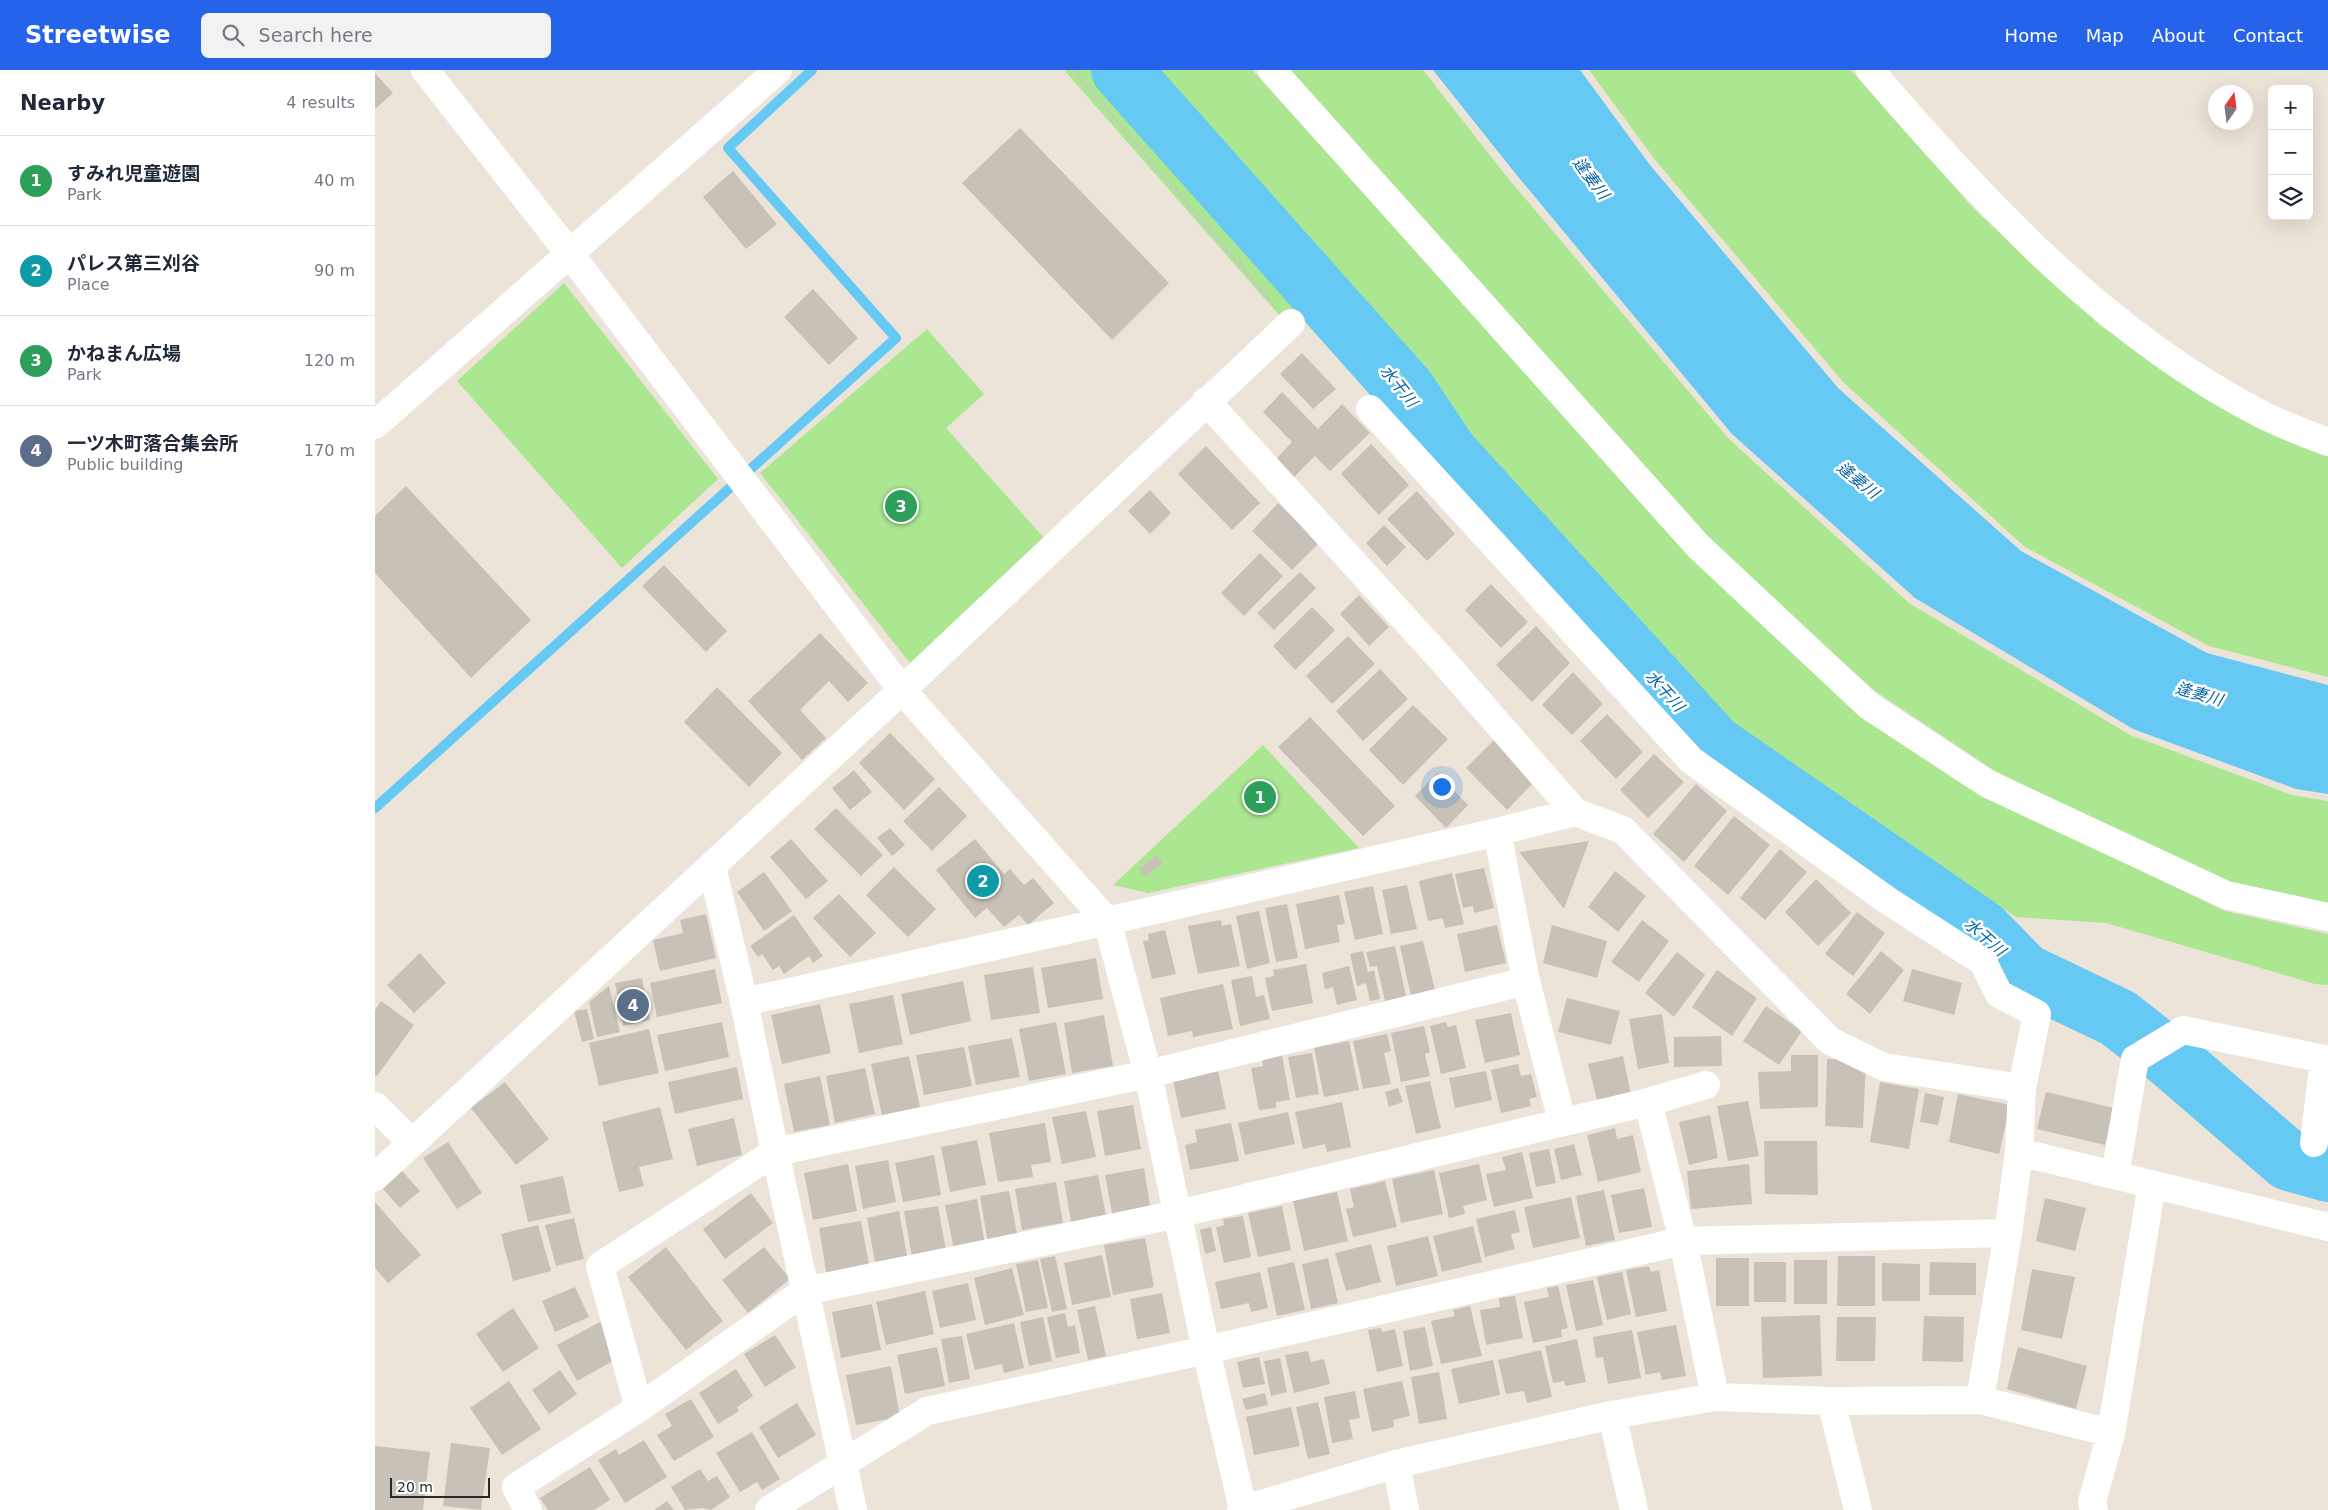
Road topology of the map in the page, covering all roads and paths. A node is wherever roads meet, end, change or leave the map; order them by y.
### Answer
1 (425, 70) edge
2 (778, 70) edge
3 (1073, 70) edge
4 (1272, 70) edge
5 (1870, 70) edge
6 (570, 254) junction
7 (1291, 323) joint
8 (1206, 401) junction
9 (1370, 409) dead end
10 (375, 425) edge
11 (2328, 442) edge
12 (902, 690) junction
13 (1575, 812) junction
14 (1497, 832) junction
15 (712, 867) junction
16 (2328, 917) edge
17 (1107, 920) junction
18 (1526, 981) junction
19 (744, 1002) junction
20 (1148, 1074) junction
21 (1706, 1085) dead end
22 (2022, 1088) junction
23 (1648, 1102) junction
24 (375, 1106) edge
25 (1562, 1121) junction
26 (412, 1143) junction
27 (2314, 1143) dead end
28 (775, 1152) junction
29 (2019, 1152) junction
30 (2115, 1175) junction
31 (375, 1177) edge
32 (2152, 1184) junction
33 (1178, 1214) junction
34 (2328, 1227) edge
35 (2008, 1234) junction
36 (1683, 1241) junction
37 (805, 1291) junction
38 (1206, 1350) junction
39 (1715, 1397) junction
40 (1979, 1400) junction
41 (1831, 1401) junction
42 (639, 1408) junction
43 (1612, 1414) junction
44 (2111, 1433) junction
45 (844, 1464) junction
46 (1396, 1464) junction
47 (528, 1510) edge
48 (769, 1510) edge
49 (853, 1510) edge
50 (1242, 1510) edge
51 (1405, 1510) edge
52 (1634, 1510) edge
53 (1858, 1510) edge
54 (2094, 1510) edge

1 - 6 street
2 - 6 street
3 - 7 path
4 - 16 street
5 - 11 street
6 - 10 street
6 - 12 street
7 - 8 street
8 - 12 street
8 - 13 street
9 - 22 street
12 - 15 street
12 - 17 street
13 - 14 street
13 - 22 street
14 - 17 street
14 - 18 street
15 - 19 street
15 - 26 street
17 - 19 street
17 - 20 street
18 - 20 street
18 - 25 street
19 - 28 street
20 - 28 street
20 - 33 street
21 - 23 street
22 - 29 street
23 - 25 street
23 - 36 street
24 - 26 street
25 - 33 street
26 - 31 street
27 - 30 street
28 - 37 street
28 - 42 street
29 - 30 street
29 - 35 street
30 - 32 street
32 - 34 street
32 - 44 street
33 - 37 street
33 - 38 street
35 - 36 street
35 - 40 street
36 - 38 street
36 - 39 street
37 - 42 street
37 - 45 street
38 - 45 street
38 - 50 street
39 - 41 street
39 - 43 street
40 - 41 street
40 - 44 street
41 - 53 street
42 - 47 street
43 - 46 street
43 - 52 street
44 - 54 street
45 - 48 street
45 - 49 street
46 - 50 street
46 - 51 street

